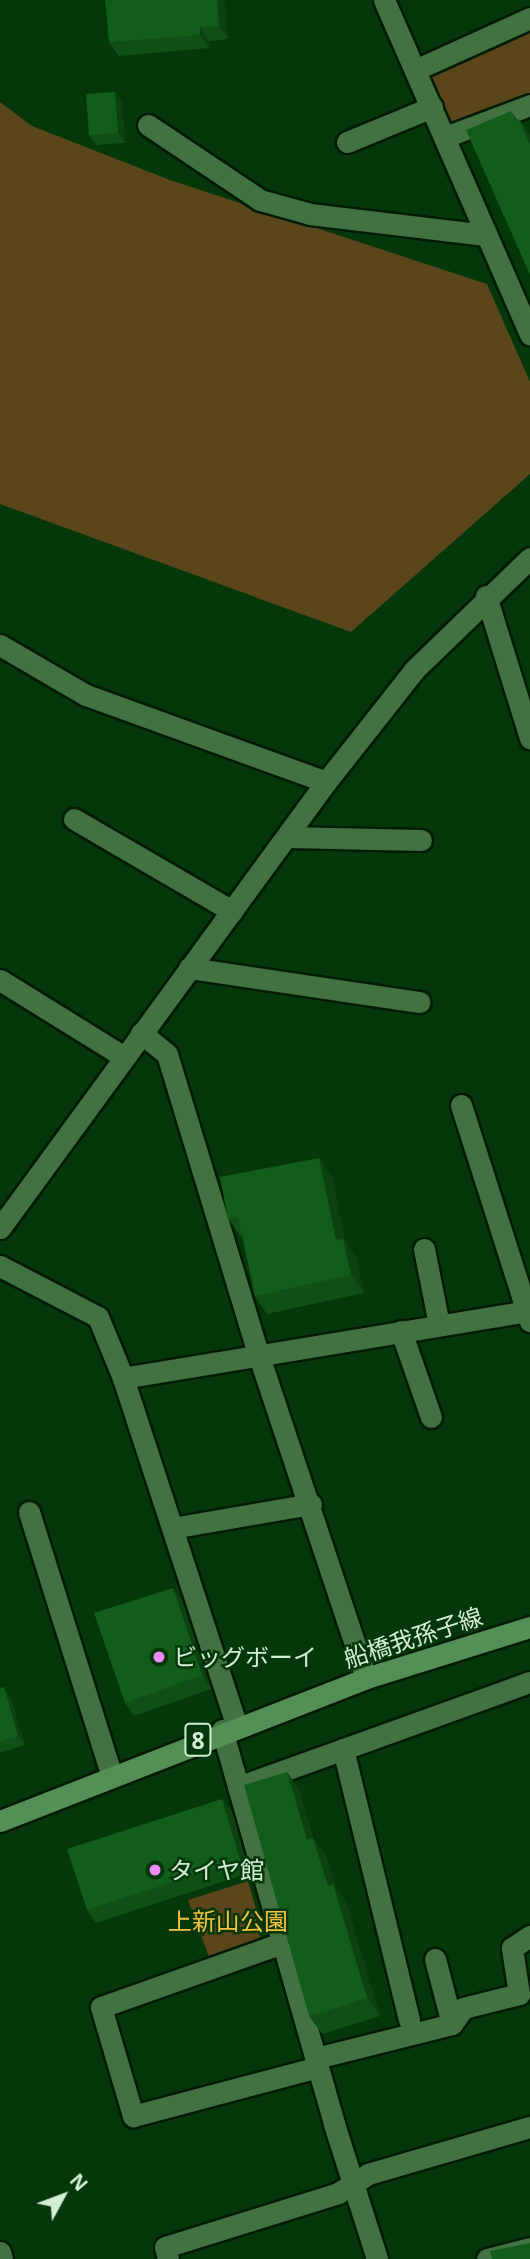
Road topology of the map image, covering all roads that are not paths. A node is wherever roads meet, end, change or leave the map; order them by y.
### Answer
1 (384, 0) edge
2 (530, 18) edge
3 (415, 70) junction
4 (530, 105) edge
5 (432, 107) junction
6 (148, 125) dead end
7 (444, 137) junction
8 (346, 142) dead end
9 (486, 235) junction
10 (530, 334) edge
11 (530, 558) edge
12 (486, 596) junction
13 (0, 645) edge
14 (530, 738) edge
15 (326, 782) junction
16 (74, 819) dead end
17 (287, 837) junction
18 (421, 840) dead end
19 (232, 911) junction
20 (189, 968) junction
21 (0, 980) edge
22 (420, 1002) dead end
23 (141, 1033) junction
24 (124, 1057) junction
25 (461, 1105) dead end
26 (0, 1228) edge
27 (424, 1248) dead end
28 (0, 1266) edge
29 (523, 1276) edge
30 (528, 1316) edge
31 (439, 1325) junction
32 (401, 1331) junction
33 (258, 1353) junction
34 (123, 1378) junction
35 (430, 1417) dead end
36 (311, 1504) junction
37 (30, 1512) dead end
38 (172, 1528) junction
39 (530, 1627) edge
40 (366, 1678) junction
41 (530, 1682) edge
42 (230, 1728) junction
43 (344, 1749) junction
44 (111, 1774) junction
45 (238, 1787) junction
46 (0, 1821) edge
47 (530, 1936) edge
48 (282, 1943) junction
49 (435, 1959) dead end
50 (410, 2020) dead end
51 (452, 2024) junction
52 (317, 2063) junction
53 (530, 2127) edge
54 (354, 2184) junction
55 (530, 2248) edge
56 (0, 2252) edge
57 (2, 2259) edge
58 (168, 2259) edge
59 (377, 2259) edge
60 (487, 2259) edge

1 - 3 street
2 - 3 street
3 - 5 street
4 - 7 street
5 - 7 street
5 - 8 street
6 - 9 street
7 - 9 street
9 - 10 street
11 - 12 street
12 - 14 street
12 - 15 street
13 - 15 street
15 - 17 street
16 - 19 street
17 - 18 street
17 - 19 street
19 - 20 street
20 - 22 street
20 - 23 street
21 - 24 street
23 - 24 street
23 - 33 street
24 - 26 street
25 - 29 street
27 - 31 street
28 - 34 street
29 - 30 street
30 - 31 street
31 - 32 street
32 - 33 street
32 - 35 street
33 - 34 street
33 - 36 street
34 - 38 street
36 - 38 street
36 - 40 street
37 - 44 street
38 - 42 street
39 - 40 main road, 船橋我孫子線 / 8
40 - 42 main road, 船橋我孫子線 / 8
41 - 43 street
42 - 44 main road, 船橋我孫子線 / 8
42 - 45 street
43 - 45 street
43 - 50 street
44 - 46 main road, 船橋我孫子線 / 8
45 - 48 street
47 - 51 street
48 - 52 street
48 - 52 street
49 - 51 street
51 - 52 street
52 - 54 street
53 - 54 street
54 - 58 street
54 - 59 street
55 - 60 street
56 - 57 street

